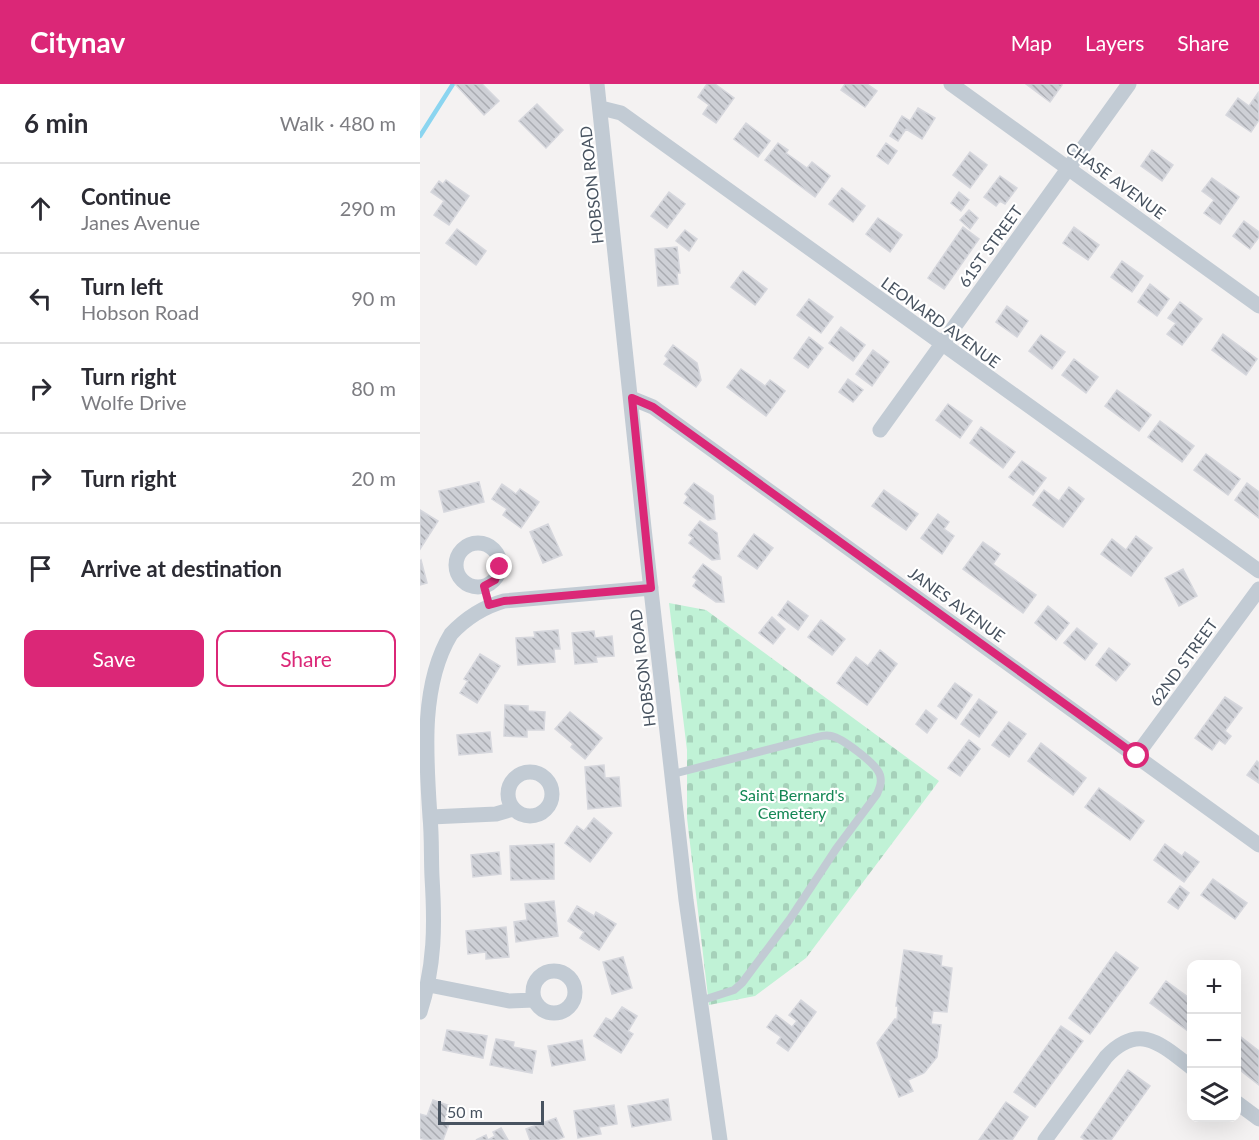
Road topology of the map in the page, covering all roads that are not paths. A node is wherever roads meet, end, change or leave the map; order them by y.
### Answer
1 (951, 84) edge
2 (1129, 84) edge
3 (595, 86) edge
4 (601, 108) junction
5 (1068, 168) junction
6 (1259, 306) edge
7 (942, 345) junction
8 (632, 398) junction
9 (880, 430) dead end
10 (1259, 571) edge
11 (484, 586) dead end
12 (651, 588) junction
13 (1259, 589) edge
14 (489, 605) junction
15 (1137, 756) junction
16 (673, 774) junction
17 (513, 809) dead end
18 (430, 817) junction
19 (1259, 845) edge
20 (429, 985) junction
21 (534, 1000) dead end
22 (700, 1000) junction
23 (420, 1012) edge
24 (1187, 1065) edge
25 (1241, 1106) edge
26 (1259, 1119) edge
27 (720, 1140) edge
28 (1045, 1140) edge

1 - 5 street, CHASE AVENUE
2 - 5 street, 61ST STREET
3 - 4 street, HOBSON ROAD
4 - 7 street, LEONARD AVENUE
4 - 8 street, HOBSON ROAD
5 - 6 street, CHASE AVENUE
5 - 7 street, 61ST STREET
7 - 9 street, 61ST STREET
7 - 10 street, LEONARD AVENUE
8 - 12 street, HOBSON ROAD
8 - 15 street, JANES AVENUE
11 - 14 street
12 - 14 street
12 - 16 street, HOBSON ROAD
13 - 15 street, 62ND STREET
14 - 18 street
15 - 19 street, JANES AVENUE
16 - 22 street, HOBSON ROAD
16 - 22 lane
17 - 18 street
18 - 20 street
20 - 21 street
20 - 23 street
22 - 27 street, HOBSON ROAD
24 - 28 street
25 - 26 street

